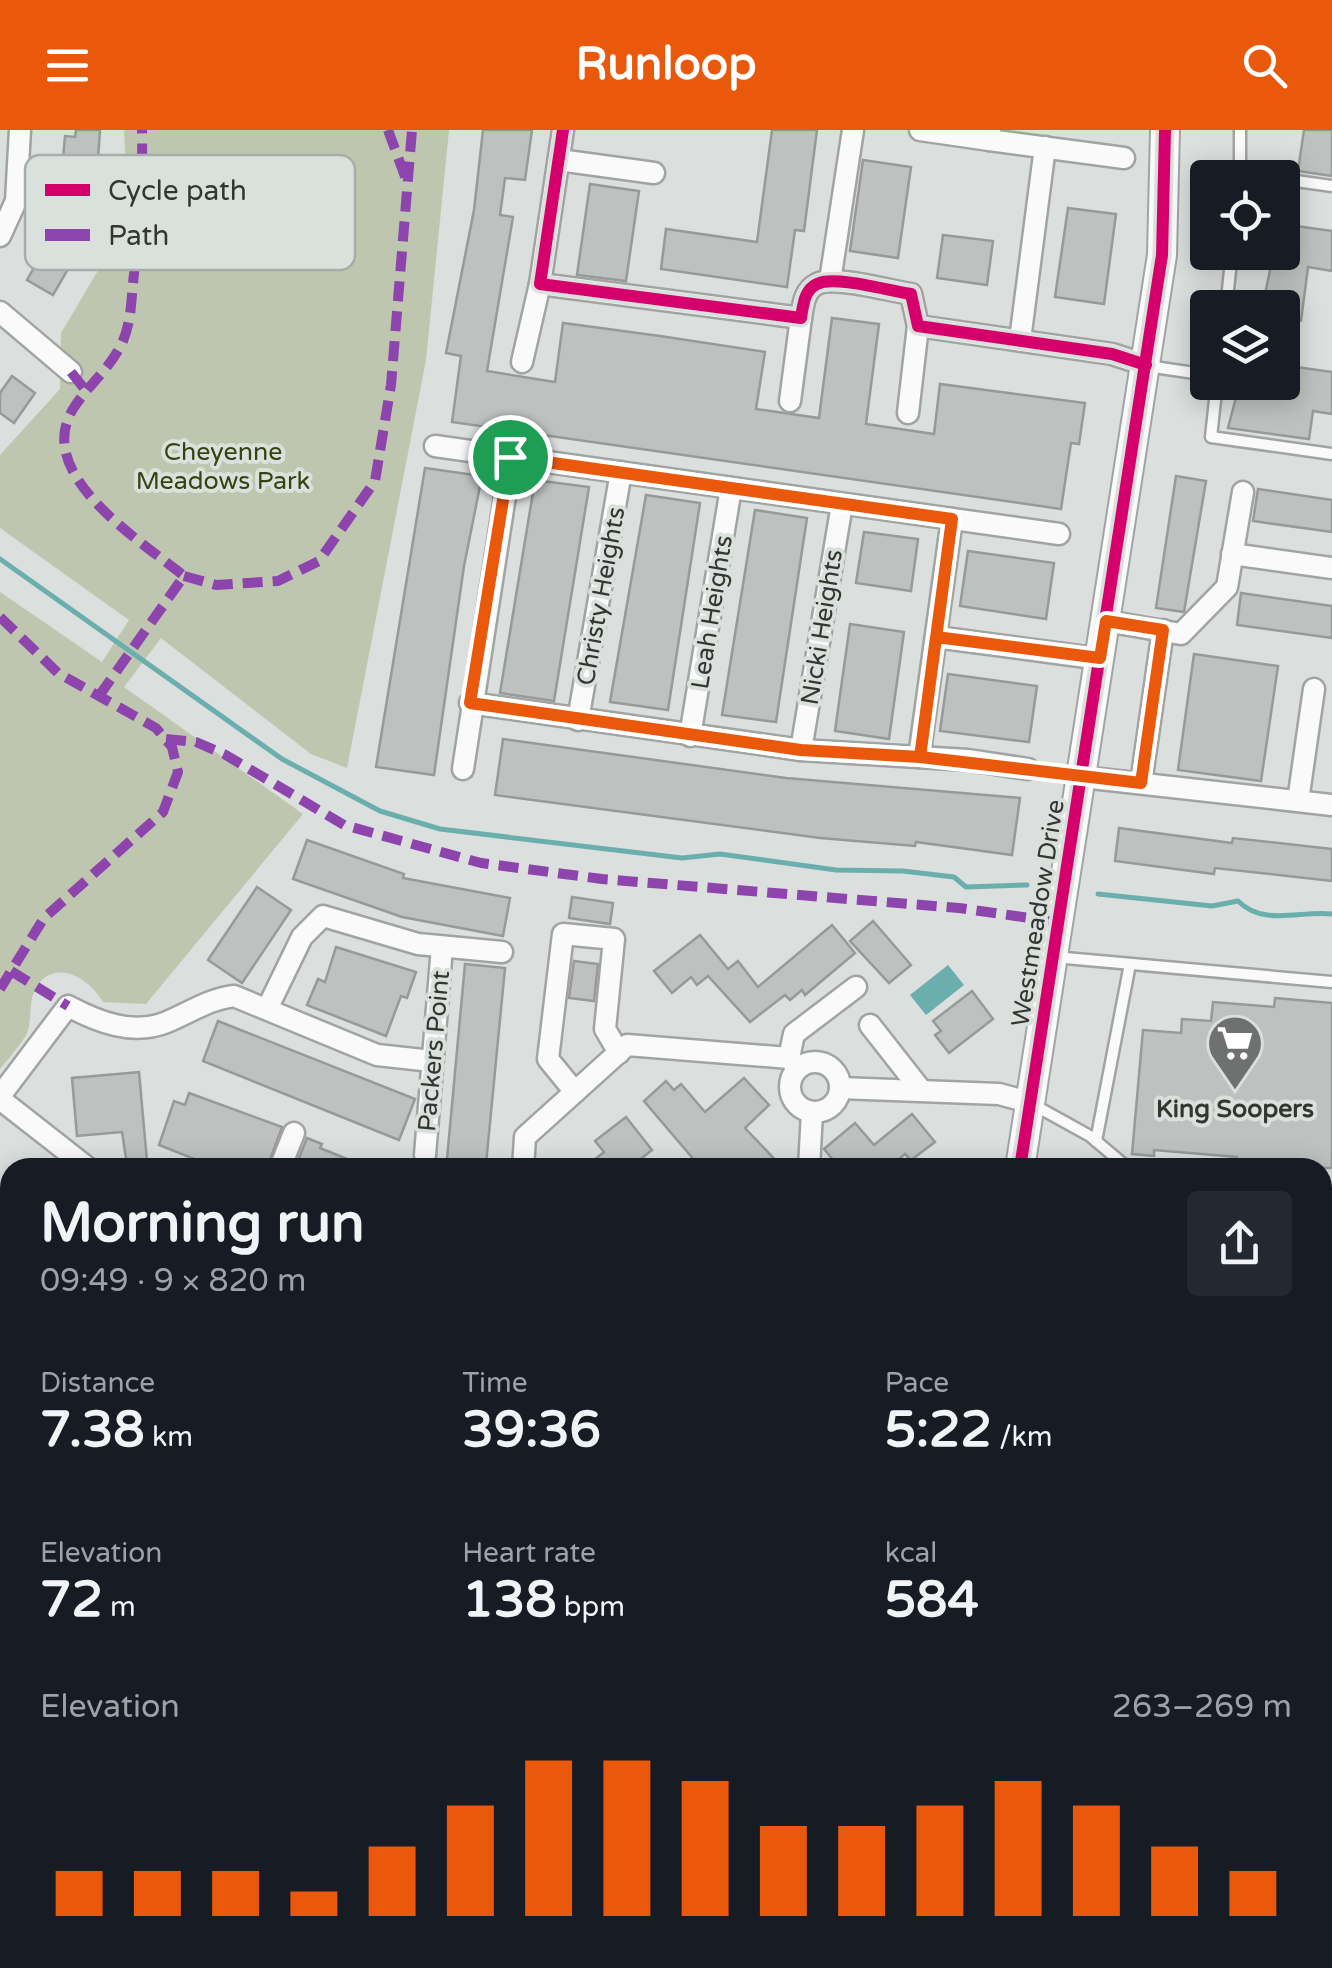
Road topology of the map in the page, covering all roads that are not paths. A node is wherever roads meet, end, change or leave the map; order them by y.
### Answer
1 (20, 130) edge
2 (563, 130) edge
3 (853, 130) edge
4 (920, 130) edge
5 (1165, 130) edge
6 (1240, 130) edge
7 (990, 135) edge
8 (1045, 147) junction
9 (1124, 158) dead end
10 (559, 160) junction
11 (1240, 160) edge
12 (654, 173) dead end
13 (1300, 182) edge
14 (1332, 186) edge
15 (0, 236) edge
16 (830, 281) junction
17 (540, 284) junction
18 (0, 312) edge
19 (802, 318) junction
20 (918, 326) junction
21 (1020, 340) junction
22 (522, 362) dead end
23 (1146, 366) junction
24 (71, 372) dead end
25 (1190, 372) edge
26 (1215, 400) edge
27 (790, 401) dead end
28 (908, 413) dead end
29 (435, 446) dead end
30 (1332, 454) edge
31 (510, 457) junction
32 (621, 472) junction
33 (731, 488) junction
34 (1243, 492) dead end
35 (842, 504) junction
36 (952, 519) junction
37 (1059, 534) dead end
38 (1232, 554) junction
39 (1332, 568) edge
40 (1106, 621) junction
41 (1163, 630) junction
42 (936, 637) junction
43 (1100, 658) junction
44 (1314, 689) dead end
45 (470, 703) junction
46 (578, 720) junction
47 (690, 736) junction
48 (801, 750) junction
49 (920, 757) junction
50 (462, 768) dead end
51 (1028, 769) joint
52 (1082, 777) junction
53 (1141, 783) junction
54 (1298, 801) junction
55 (1332, 805) edge
56 (442, 947) junction
57 (502, 952) dead end
58 (1053, 956) junction
59 (1130, 964) junction
60 (1332, 982) edge
61 (856, 987) dead end
62 (268, 1009) junction
63 (870, 1025) dead end
64 (618, 1052) junction
65 (432, 1061) junction
66 (794, 1063) junction
67 (840, 1088) junction
68 (920, 1090) junction
69 (575, 1092) junction
70 (0, 1097) edge
71 (1029, 1102) junction
72 (812, 1112) junction
73 (294, 1133) dead end
74 (1096, 1141) junction
75 (425, 1155) dead end
76 (76, 1158) edge
77 (284, 1158) edge
78 (523, 1158) edge
79 (810, 1158) edge
80 (1021, 1158) edge
81 (1116, 1158) edge

1 - 15 street
2 - 10 street
3 - 16 street
4 - 7 street
5 - 23 street, Westmeadow Drive
6 - 11 lane
7 - 8 street
8 - 9 street
8 - 21 street
10 - 12 street
10 - 17 street
13 - 14 lane
16 - 19 street
16 - 20 street
17 - 19 street
17 - 22 street
18 - 24 street
19 - 27 street
20 - 21 street
20 - 28 street
21 - 23 street
23 - 25 lane
23 - 40 street, Westmeadow Drive
26 - 30 lane
29 - 31 street
31 - 32 street
31 - 45 street
32 - 33 street
32 - 46 street, Christy Heights
33 - 35 street
33 - 47 street, Leah Heights
34 - 38 street
35 - 36 street
35 - 48 street, Nicki Heights
36 - 37 street
36 - 42 street
38 - 39 street
38 - 41 street
40 - 41 street
40 - 43 street, Westmeadow Drive
41 - 53 street
42 - 43 street
42 - 49 street
43 - 52 street, Westmeadow Drive
44 - 54 street
45 - 46 street
45 - 50 street
46 - 47 street
47 - 48 street
48 - 49 street
49 - 51 street
51 - 52 lane
52 - 53 street
52 - 58 street, Westmeadow Drive
53 - 54 street
54 - 55 street
56 - 57 street
56 - 62 street
56 - 65 street, Packers Point
58 - 59 lane
58 - 71 street, Westmeadow Drive
59 - 60 lane
59 - 74 lane
61 - 66 street
62 - 65 street
62 - 70 street
63 - 68 street
64 - 66 street
64 - 69 street
64 - 69 street
65 - 75 street, Packers Point
66 - 67 street
66 - 72 street
67 - 68 street
67 - 72 street
68 - 71 street
69 - 78 street
70 - 76 street
71 - 74 lane
71 - 80 street, Westmeadow Drive
72 - 79 street
73 - 77 street
74 - 81 lane

